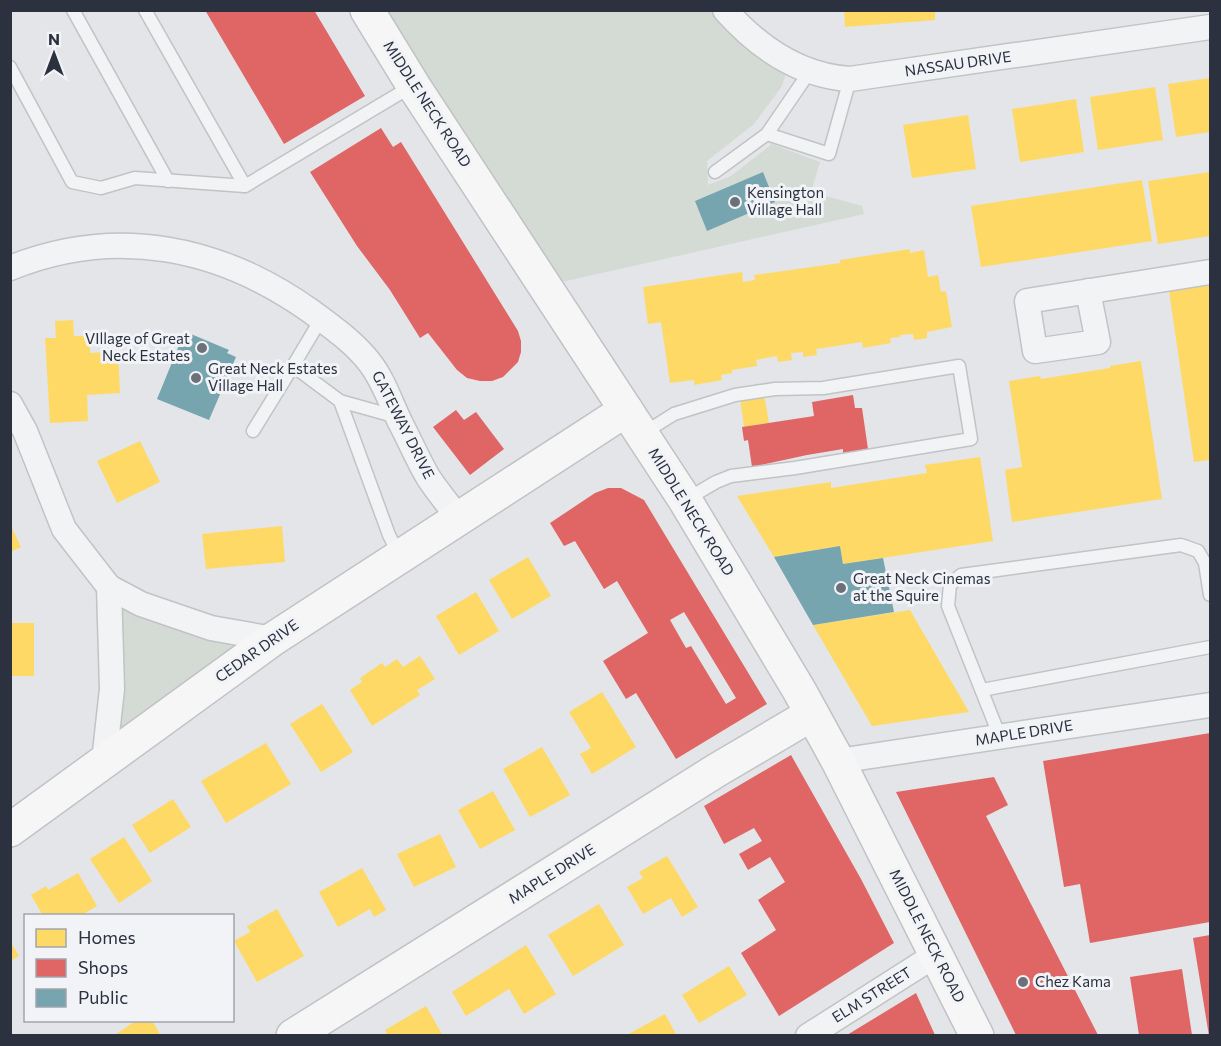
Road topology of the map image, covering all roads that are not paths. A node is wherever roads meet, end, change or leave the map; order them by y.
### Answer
1 (73, 10) edge
2 (145, 10) edge
3 (368, 10) edge
4 (725, 10) edge
5 (1210, 27) edge
6 (10, 67) edge
7 (810, 71) junction
8 (850, 79) junction
9 (413, 85) junction
10 (767, 134) junction
11 (715, 172) dead end
12 (168, 181) junction
13 (245, 186) junction
14 (10, 268) edge
15 (1210, 272) edge
16 (1089, 291) dead end
17 (321, 319) junction
18 (293, 366) junction
19 (340, 401) junction
20 (10, 404) edge
21 (628, 412) junction
22 (398, 417) junction
23 (253, 431) dead end
24 (511, 483) junction
25 (686, 500) junction
26 (458, 517) junction
27 (400, 556) junction
28 (108, 587) junction
29 (1210, 595) edge
30 (273, 639) junction
31 (1210, 646) edge
32 (982, 690) junction
33 (1210, 705) edge
34 (812, 714) junction
35 (1000, 737) junction
36 (104, 761) junction
37 (838, 761) junction
38 (10, 830) edge
39 (937, 954) junction
40 (293, 1035) edge
41 (808, 1035) edge
42 (977, 1035) edge

1 - 12 lane
2 - 13 lane
3 - 9 street, MIDDLE NECK ROAD
4 - 7 street, NASSAU DRIVE
5 - 8 street, NASSAU DRIVE
6 - 12 lane
7 - 8 street, NASSAU DRIVE
7 - 10 lane
8 - 10 lane
9 - 13 lane
9 - 21 street, MIDDLE NECK ROAD
10 - 11 lane
12 - 13 lane
14 - 17 street, GATEWAY DRIVE
15 - 16 street
17 - 18 lane
17 - 22 street, GATEWAY DRIVE
18 - 19 lane
18 - 23 lane
19 - 22 lane
19 - 27 lane
20 - 28 street
21 - 24 street, CEDAR DRIVE
21 - 24 street
21 - 25 street, MIDDLE NECK ROAD
21 - 25 lane
22 - 26 street, GATEWAY DRIVE
24 - 26 street, CEDAR DRIVE
25 - 34 street, MIDDLE NECK ROAD
26 - 27 street, CEDAR DRIVE
27 - 30 street, CEDAR DRIVE
28 - 30 street
28 - 36 street
29 - 32 lane
30 - 36 street, CEDAR DRIVE
31 - 32 lane
32 - 35 lane
33 - 35 street, MAPLE DRIVE
34 - 37 street, MIDDLE NECK ROAD
34 - 40 street, MAPLE DRIVE
35 - 37 street, MAPLE DRIVE
36 - 38 street, CEDAR DRIVE
37 - 39 street, MIDDLE NECK ROAD
39 - 41 street, ELM STREET
39 - 42 street, MIDDLE NECK ROAD

